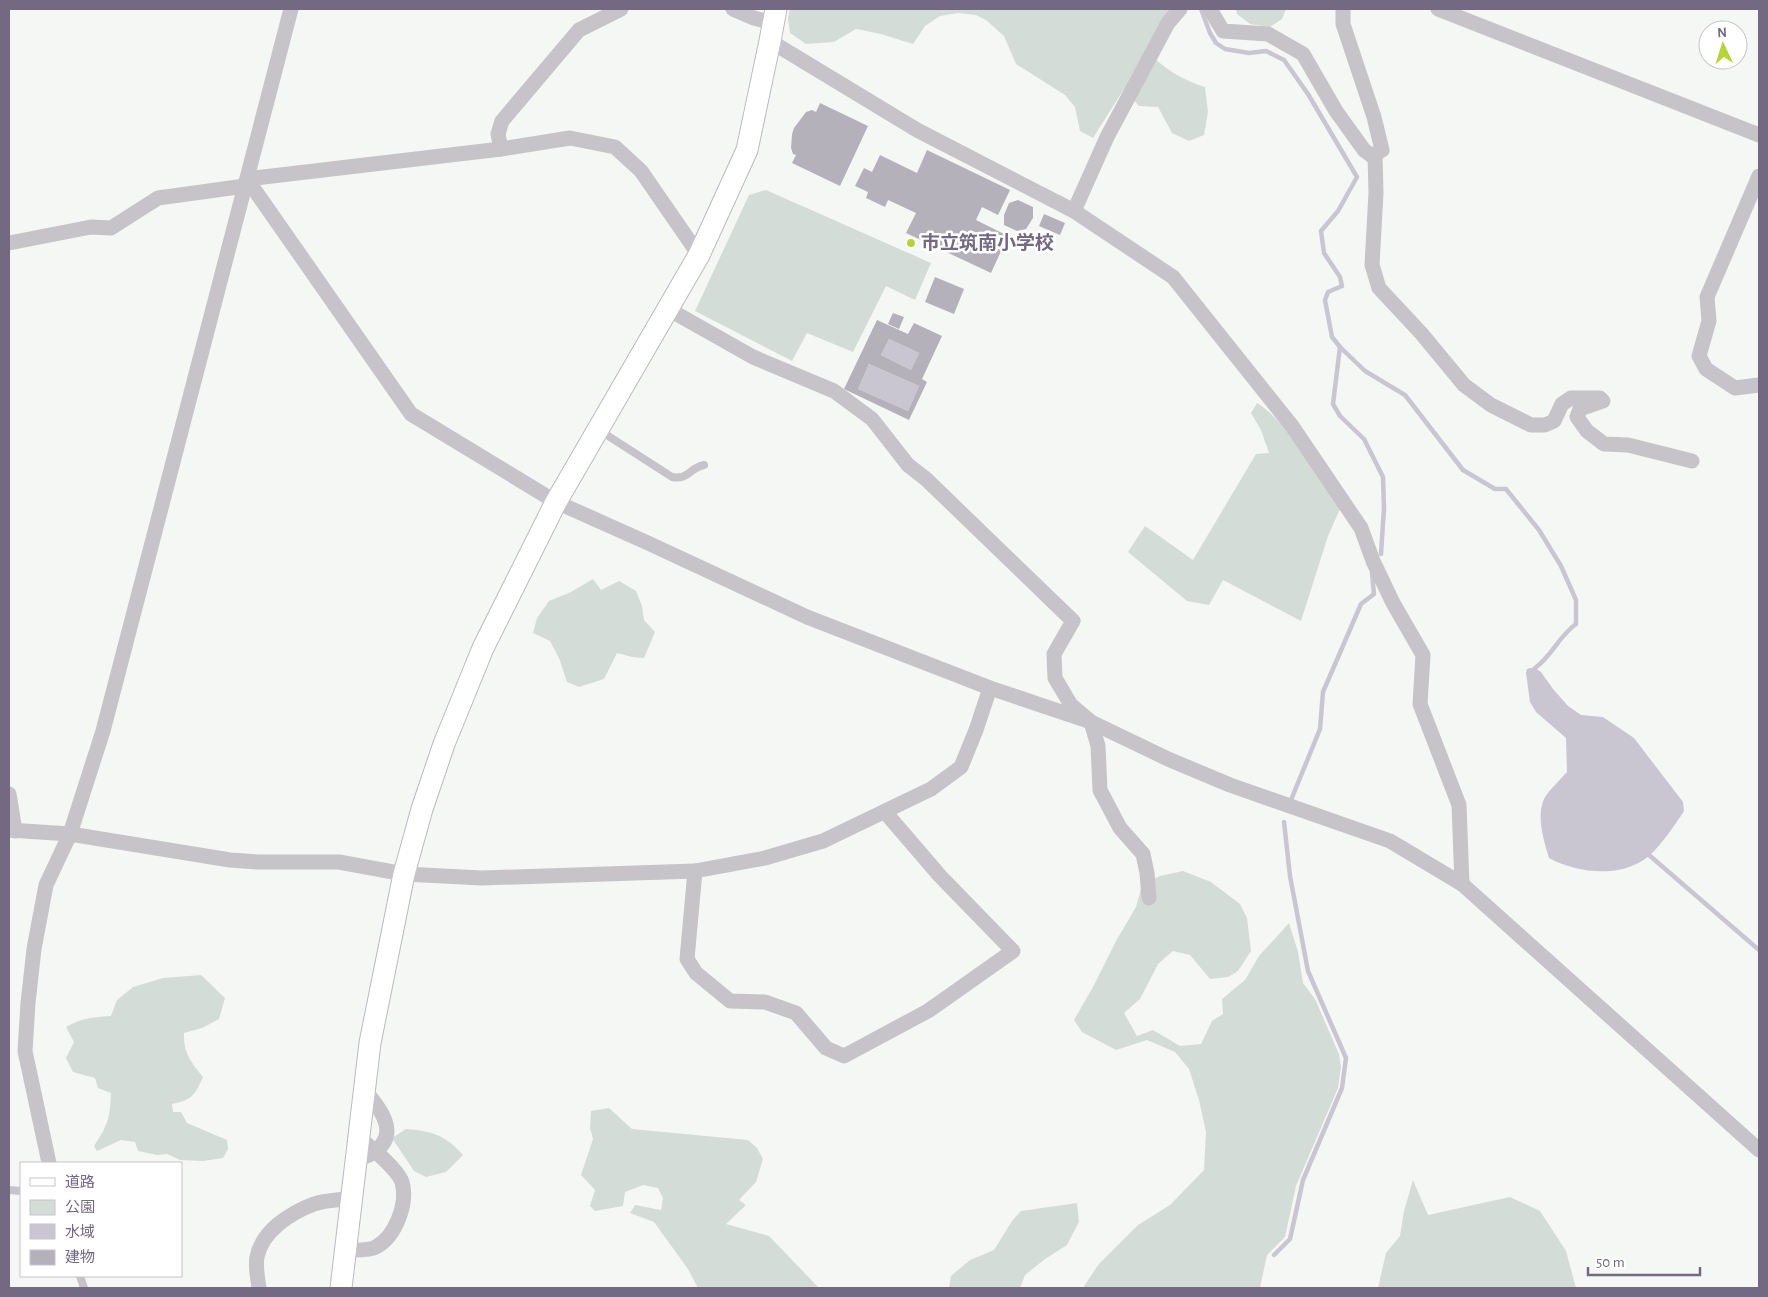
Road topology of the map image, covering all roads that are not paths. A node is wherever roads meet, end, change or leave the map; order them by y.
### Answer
1 (291, 9) edge
2 (621, 9) edge
3 (733, 9) edge
4 (1180, 9) edge
5 (1210, 9) edge
6 (1344, 9) edge
7 (1438, 9) edge
8 (773, 24) edge
9 (1759, 135) edge
10 (501, 149) junction
11 (1375, 155) junction
12 (1759, 176) edge
13 (246, 183) junction
14 (1074, 211) junction
15 (9, 243) edge
16 (699, 256) junction
17 (668, 309) junction
18 (1759, 385) edge
19 (598, 430) junction
20 (1692, 461) dead end
21 (704, 465) dead end
22 (556, 502) junction
23 (990, 688) junction
24 (1091, 722) junction
25 (9, 794) edge
26 (884, 812) junction
27 (12, 830) edge
28 (70, 834) junction
29 (695, 871) junction
30 (404, 874) junction
31 (1462, 884) junction
32 (1149, 898) dead end
33 (365, 1091) junction
34 (1759, 1150) edge
35 (366, 1156) junction
36 (49, 1162) edge
37 (352, 1198) junction
38 (346, 1250) junction
39 (259, 1288) edge
40 (341, 1288) edge

1 - 13 street
2 - 10 street
3 - 8 street
4 - 14 street
5 - 11 street
6 - 11 street
7 - 9 street
8 - 14 street
8 - 16 street
10 - 13 street
10 - 16 street
11 - 20 street
12 - 18 street
13 - 15 street
13 - 22 street
13 - 28 street
14 - 31 street
16 - 17 street
17 - 19 street
17 - 24 street
19 - 21 lane
19 - 22 street
22 - 23 street
22 - 30 street
23 - 24 street
23 - 26 street
24 - 31 street
24 - 32 street
25 - 27 street
26 - 29 street
26 - 29 street
27 - 28 street
28 - 30 street
28 - 36 street
29 - 30 street
30 - 33 street
31 - 34 street
33 - 35 street
33 - 35 street
35 - 37 street
35 - 38 street
37 - 38 street
37 - 39 street
38 - 40 street

